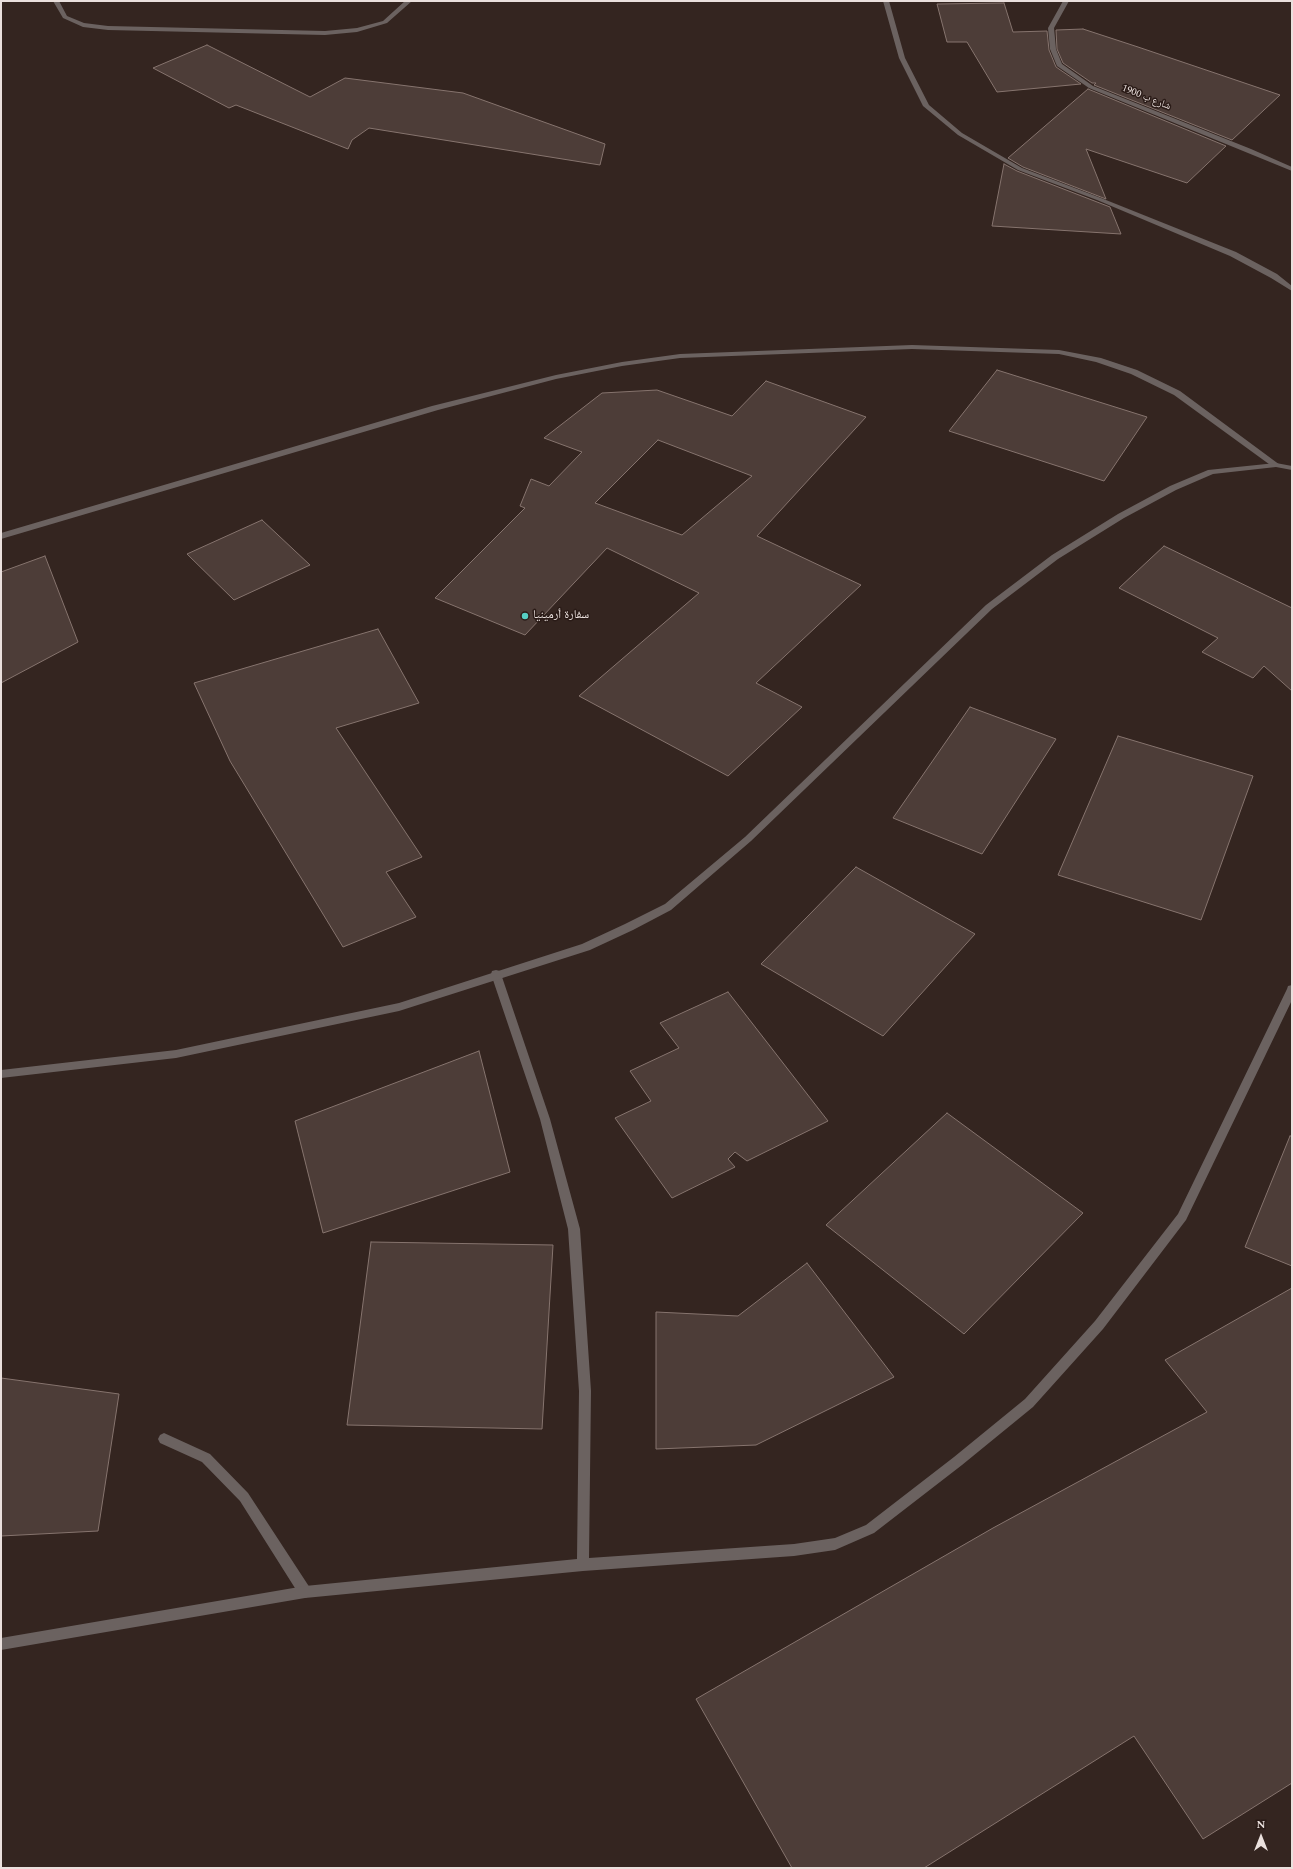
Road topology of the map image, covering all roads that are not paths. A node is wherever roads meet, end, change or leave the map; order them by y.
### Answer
1 (56, 1) edge
2 (409, 1) edge
3 (886, 1) edge
4 (1066, 1) edge
5 (1292, 170) edge
6 (1292, 289) edge
7 (1276, 465) junction
8 (1292, 468) edge
9 (1, 536) edge
10 (496, 974) junction
11 (1292, 989) edge
12 (1, 1074) edge
13 (164, 1439) dead end
14 (583, 1565) junction
15 (304, 1592) junction
16 (1, 1644) edge

1 - 2 street
3 - 6 street
4 - 5 street, شارع ب 1900
7 - 8 street
7 - 9 street
7 - 10 street
10 - 12 street
10 - 14 street
11 - 14 street
13 - 15 street
14 - 15 street
15 - 16 street

